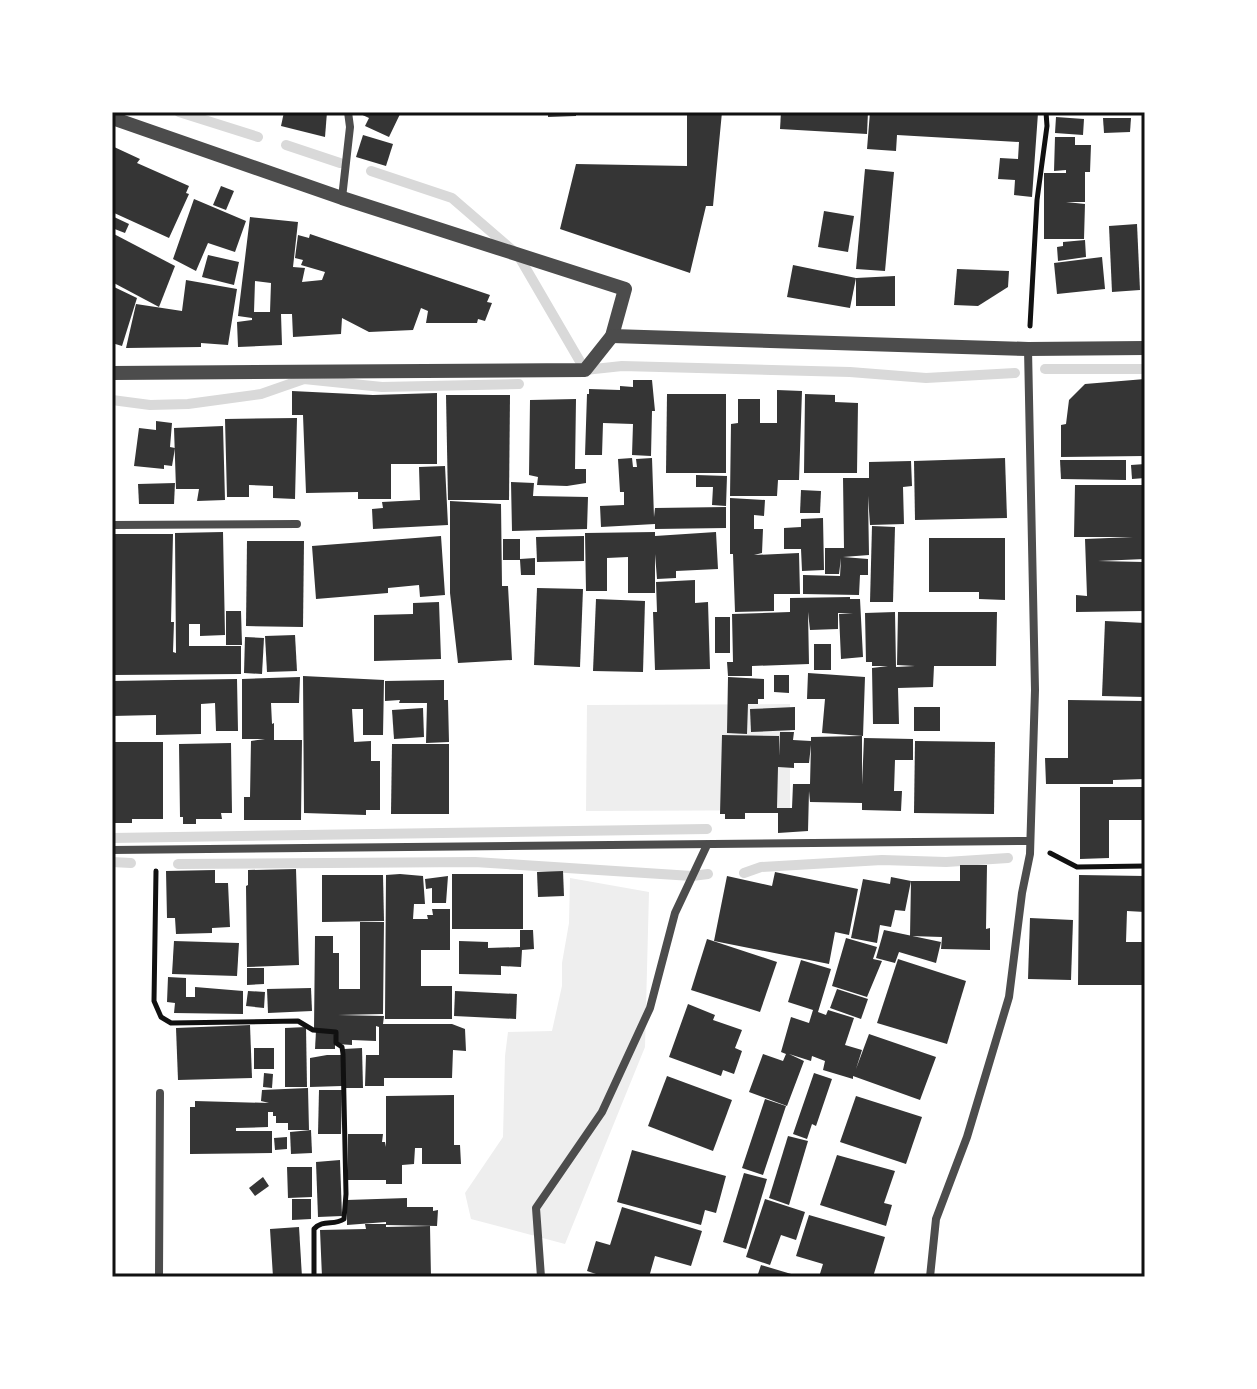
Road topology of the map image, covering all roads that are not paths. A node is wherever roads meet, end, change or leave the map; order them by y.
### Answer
1 (348, 112) edge
2 (112, 118) edge
3 (342, 198) junction
4 (612, 336) junction
5 (1145, 348) edge
6 (1028, 349) junction
7 (112, 373) edge
8 (297, 524) dead end
9 (112, 525) edge
10 (1028, 841) junction
11 (707, 845) junction
12 (112, 850) edge
13 (160, 1093) dead end
14 (159, 1277) edge
15 (541, 1277) edge
16 (930, 1277) edge

1 - 3 street
2 - 3 street
3 - 4 street
4 - 6 street
4 - 7 street
5 - 6 street
6 - 10 street
8 - 9 street
10 - 11 street
10 - 16 street
11 - 12 street
11 - 15 street
13 - 14 street

